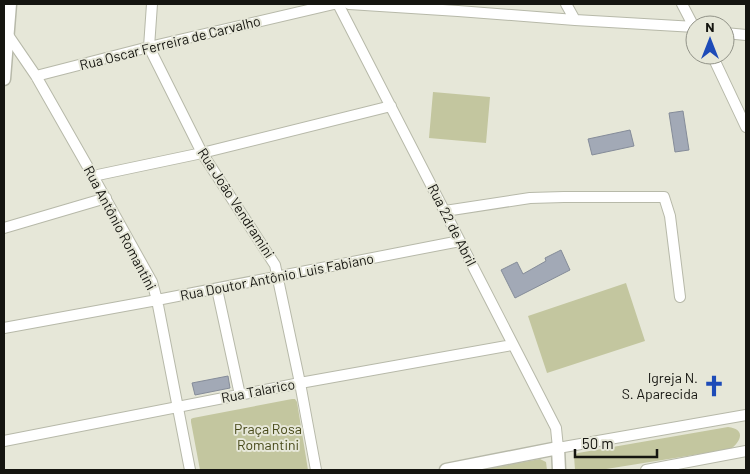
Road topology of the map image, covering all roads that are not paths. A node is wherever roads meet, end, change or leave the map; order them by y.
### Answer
1 (10, 4) edge
2 (152, 4) edge
3 (336, 4) edge
4 (349, 4) edge
5 (566, 4) edge
6 (456, 7) edge
7 (575, 20) junction
8 (685, 26) edge
9 (8, 35) junction
10 (149, 47) junction
11 (717, 65) edge
12 (36, 76) junction
13 (4, 79) edge
14 (391, 106) junction
15 (746, 127) edge
16 (202, 152) junction
17 (94, 176) junction
18 (106, 198) junction
19 (445, 211) junction
20 (4, 228) edge
21 (460, 241) junction
22 (277, 277) junction
23 (217, 289) junction
24 (680, 297) dead end
25 (157, 300) junction
26 (4, 328) edge
27 (512, 344) junction
28 (300, 383) junction
29 (240, 395) junction
30 (178, 407) junction
31 (746, 415) edge
32 (4, 441) edge
33 (558, 448) junction
34 (746, 451) edge
35 (190, 470) edge
36 (316, 470) edge
37 (446, 470) edge
38 (559, 470) edge
39 (646, 470) edge

1 - 9 street
2 - 10 street
3 - 10 street, Rua Oscar Ferreira de Carvalho
3 - 14 street, Rua 22 de Abril
4 - 6 street
5 - 7 street
6 - 7 street
7 - 8 street
9 - 12 street, Rua Antônio Romantini
9 - 13 street
10 - 12 street, Rua Oscar Ferreira de Carvalho
10 - 16 street, Rua João Vendramini
11 - 15 street
12 - 17 street, Rua Antônio Romantini
14 - 16 street
14 - 19 street, Rua 22 de Abril
16 - 17 street
16 - 22 street, Rua João Vendramini
17 - 18 street, Rua Antônio Romantini
18 - 20 street
18 - 25 street, Rua Antônio Romantini
19 - 21 street, Rua 22 de Abril
19 - 24 street
21 - 22 street, Rua Doutor Antônio Luis Fabiano
21 - 27 street, Rua 22 de Abril
22 - 23 street, Rua Doutor Antônio Luis Fabiano
22 - 28 street, Rua João Vendramini
23 - 25 street, Rua Doutor Antônio Luis Fabiano
23 - 29 street
25 - 26 street, Rua Doutor Antônio Luis Fabiano
25 - 30 street, Rua Antônio Romantini
27 - 28 street, Rua Talarico
27 - 33 street, Rua 22 de Abril
28 - 29 street, Rua Talarico
28 - 36 street, Rua João Vendramini
29 - 30 street, Rua Talarico
30 - 32 street, Rua Talarico
30 - 35 street, Rua Antônio Romantini
31 - 33 street
33 - 37 street
33 - 38 street
34 - 39 street

